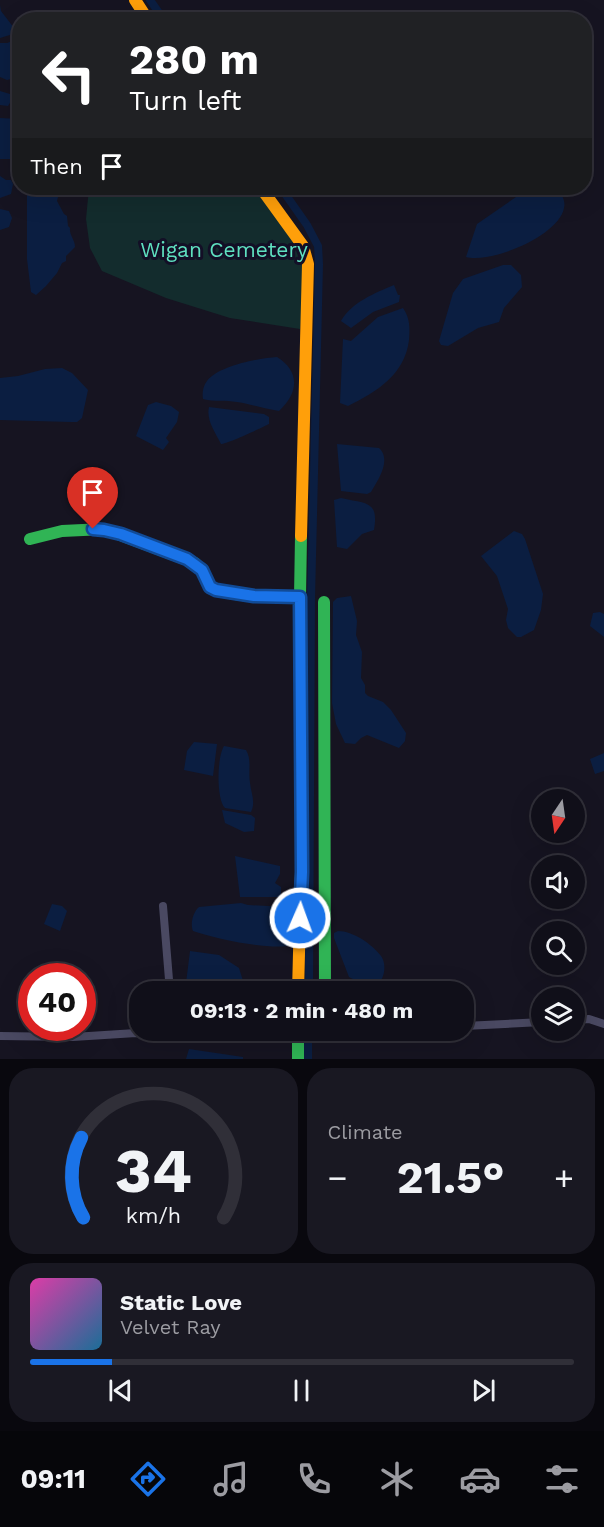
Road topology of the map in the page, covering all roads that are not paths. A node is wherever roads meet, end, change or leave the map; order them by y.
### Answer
1 (266, 195) edge
2 (30, 539) dead end
3 (300, 597) junction
4 (324, 602) dead end
5 (163, 906) dead end
6 (169, 981) edge
7 (298, 981) edge
8 (325, 981) edge
9 (585, 1019) edge
10 (531, 1023) edge
11 (604, 1024) edge
12 (474, 1025) edge
13 (129, 1033) edge
14 (0, 1036) edge
15 (298, 1041) edge
16 (298, 1059) edge

1 - 3 street
2 - 3 street
3 - 7 street
4 - 8 street
5 - 6 street
9 - 11 street
10 - 12 street
13 - 14 street
15 - 16 street

